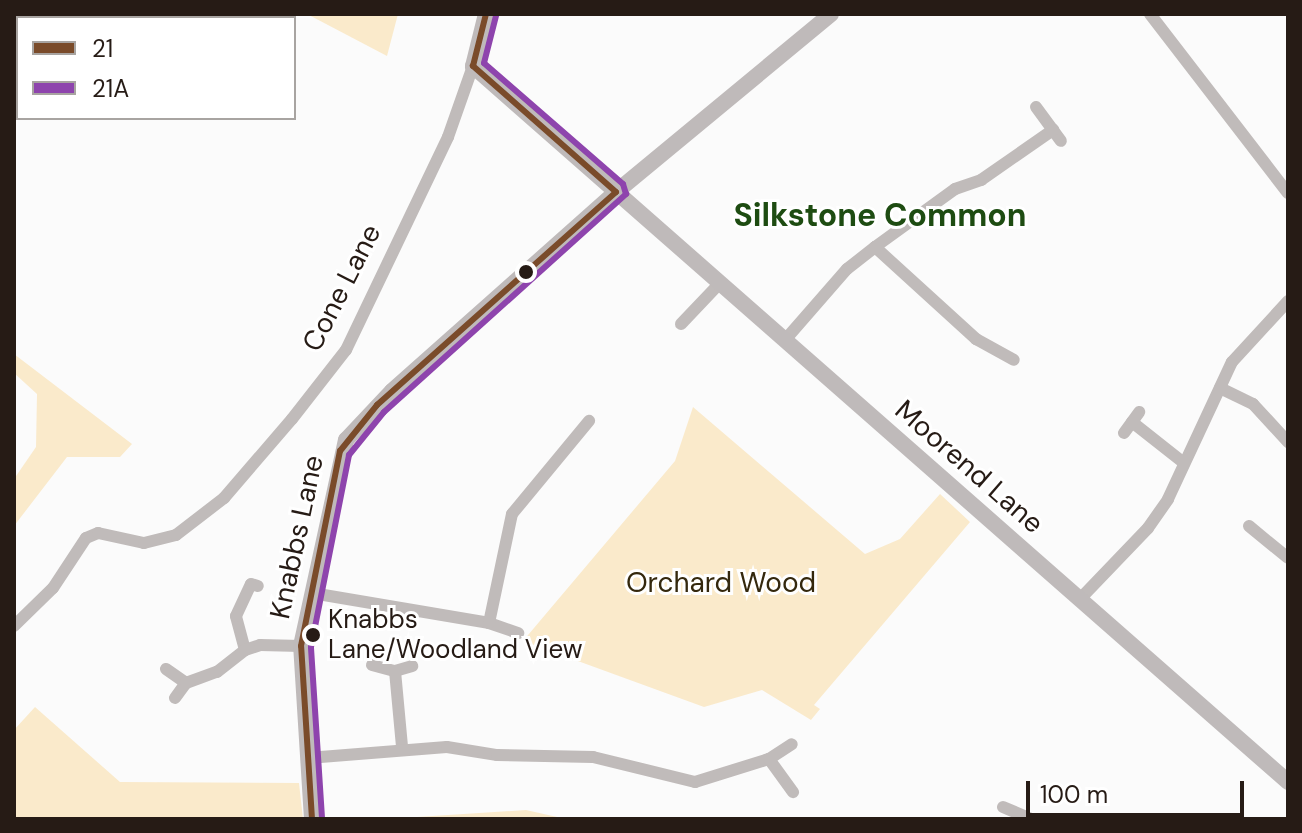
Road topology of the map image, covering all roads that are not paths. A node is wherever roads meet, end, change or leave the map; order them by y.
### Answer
1 (486, 14) edge
2 (831, 14) edge
3 (1150, 14) edge
4 (473, 66) junction
5 (1036, 107) dead end
6 (616, 192) junction
7 (1288, 193) edge
8 (875, 247) junction
9 (720, 283) junction
10 (1288, 301) edge
11 (681, 324) dead end
12 (785, 340) junction
13 (1014, 360) dead end
14 (1220, 388) junction
15 (589, 421) dead end
16 (1132, 423) dead end
17 (1288, 442) edge
18 (1184, 463) junction
19 (1249, 526) dead end
20 (1288, 558) edge
21 (258, 586) dead end
22 (312, 593) junction
23 (1080, 599) junction
24 (489, 623) junction
25 (14, 626) edge
26 (518, 633) dead end
27 (301, 646) junction
28 (245, 650) junction
29 (372, 665) dead end
30 (412, 666) dead end
31 (166, 669) dead end
32 (395, 671) junction
33 (186, 683) junction
34 (175, 698) dead end
35 (792, 744) dead end
36 (402, 747) junction
37 (308, 758) junction
38 (769, 759) junction
39 (1288, 782) edge
40 (793, 792) dead end
41 (1003, 807) dead end
42 (312, 819) edge
43 (1031, 819) edge

1 - 4 street, Cone Lane
2 - 6 street, Knabbs Lane
3 - 7 street
4 - 6 street
4 - 25 street, Cone Lane
5 - 8 street
6 - 9 street, Moorend Lane
6 - 22 street, Knabbs Lane
8 - 12 street
8 - 13 street
9 - 11 street
9 - 12 street, Moorend Lane
10 - 14 street
12 - 23 street, Moorend Lane
14 - 17 street
14 - 18 street
15 - 24 street
16 - 18 street
18 - 23 street
19 - 20 street
21 - 28 street
22 - 24 street
22 - 27 street, Knabbs Lane
23 - 39 street, Moorend Lane
24 - 26 street
27 - 28 street
27 - 37 street, Knabbs Lane
28 - 33 street
29 - 32 street
30 - 32 street
31 - 33 street
32 - 36 street
33 - 34 street
35 - 38 street
36 - 37 street
36 - 38 street
37 - 42 street, Knabbs Lane
38 - 40 street
41 - 43 street

